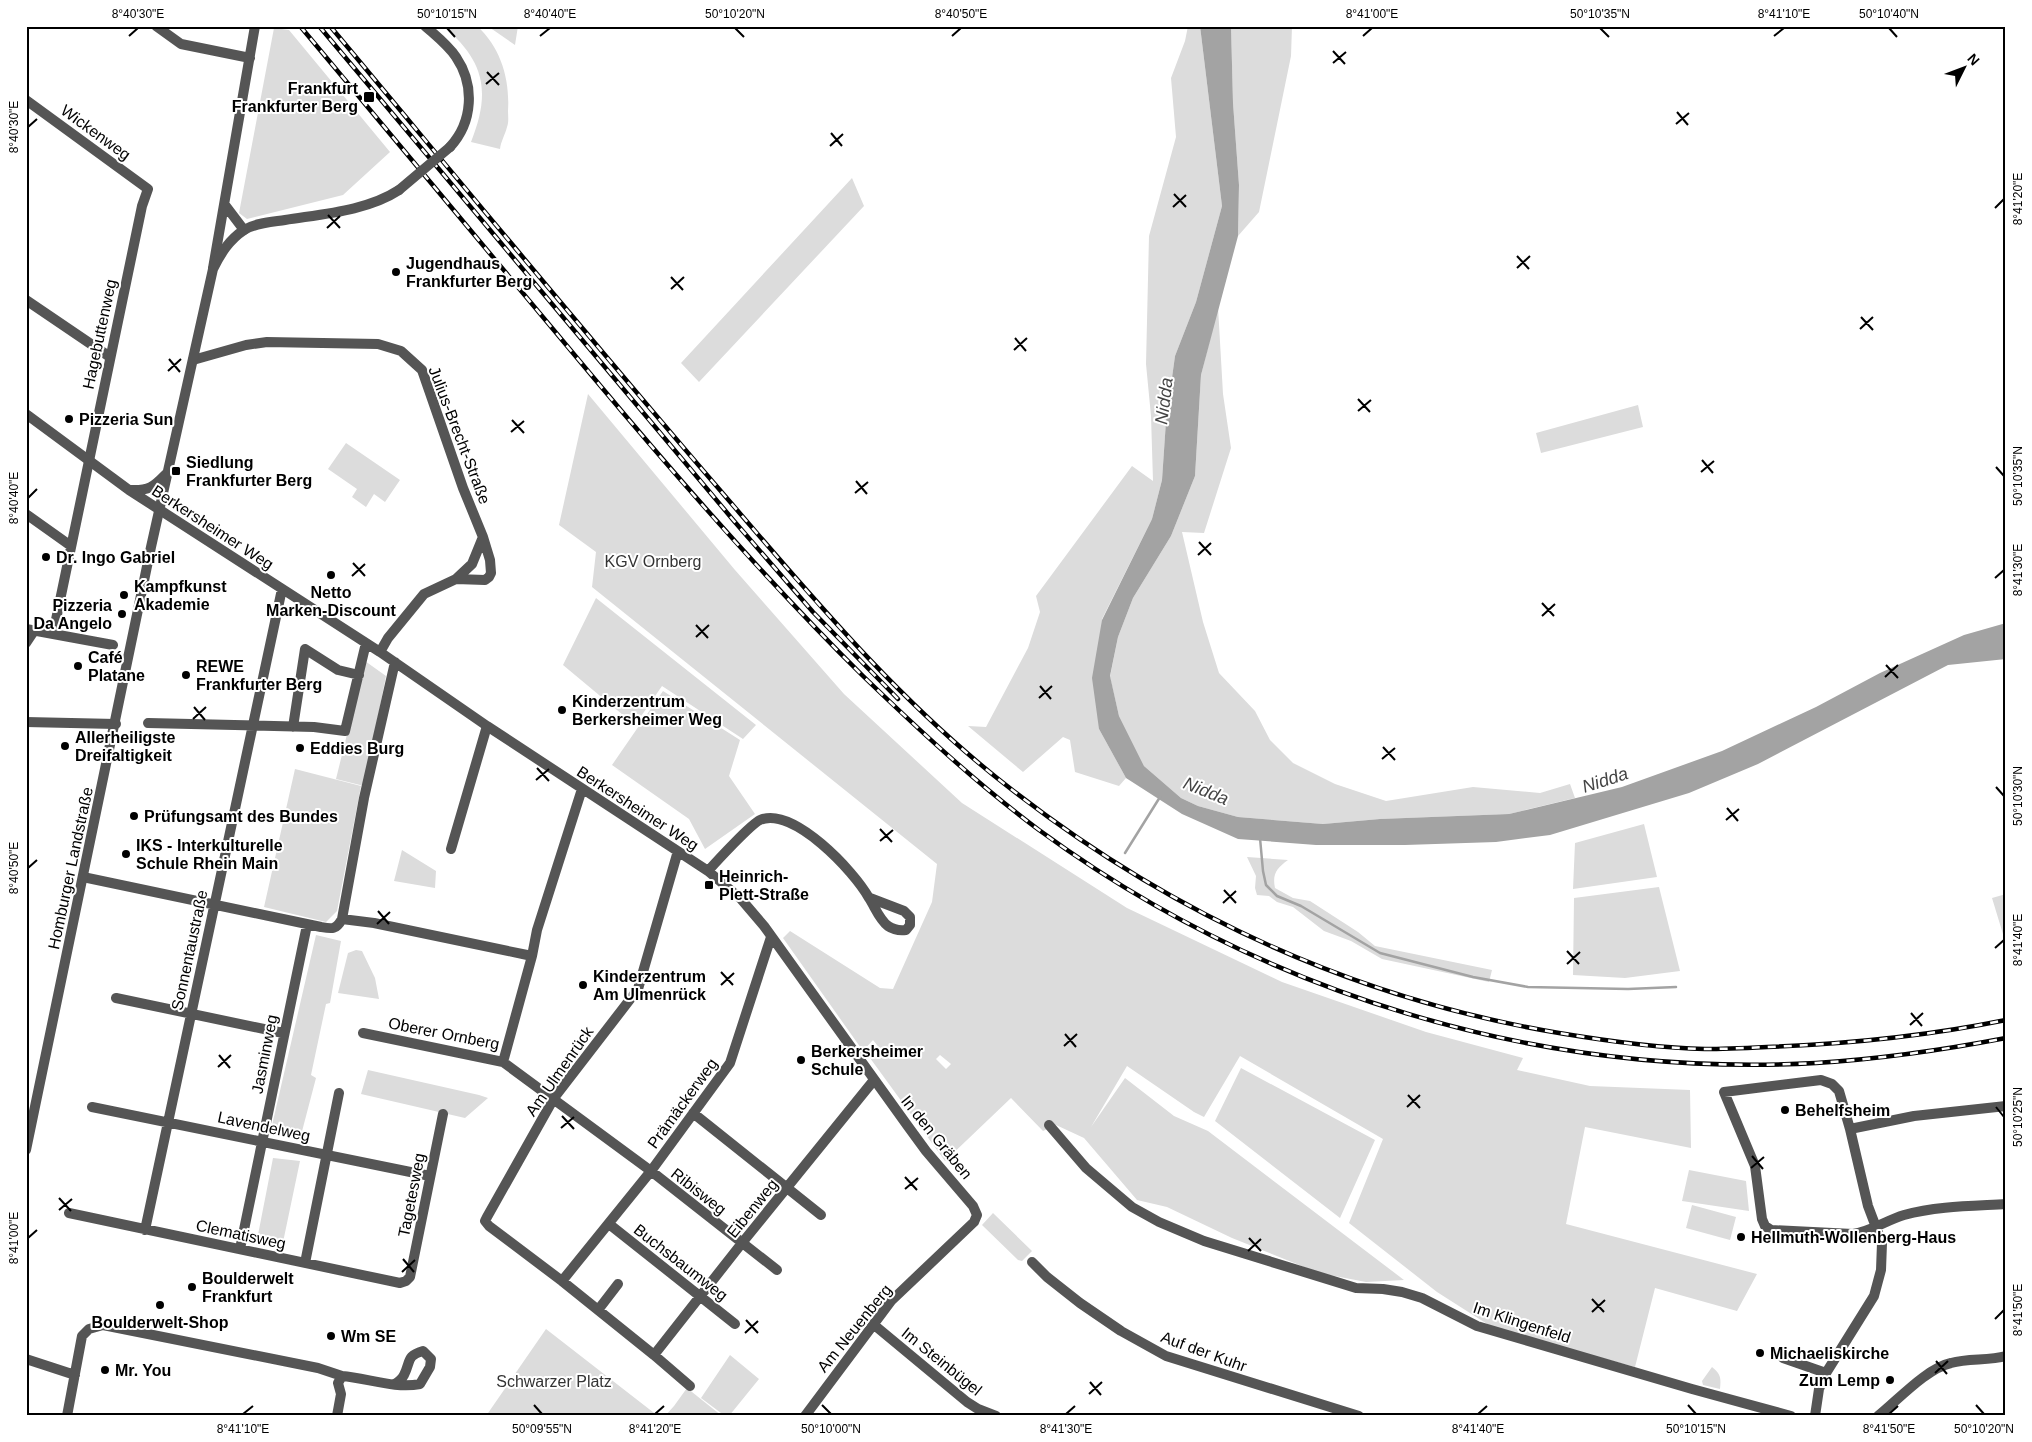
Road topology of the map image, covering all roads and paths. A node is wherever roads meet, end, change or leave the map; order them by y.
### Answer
1 (156, 26) edge
2 (255, 26) edge
3 (425, 26) edge
4 (250, 58) junction
5 (26, 100) edge
6 (148, 189) joint
7 (225, 205) junction
8 (244, 230) junction
9 (213, 269) junction
10 (26, 300) edge
11 (110, 358) junction
12 (193, 360) junction
13 (26, 414) edge
14 (88, 459) junction
15 (168, 472) junction
16 (129, 490) junction
17 (160, 510) junction
18 (26, 514) edge
19 (483, 538) junction
20 (71, 546) junction
21 (456, 579) junction
22 (282, 589) junction
23 (30, 630) edge
24 (53, 634) junction
25 (26, 643) edge
26 (366, 643) junction
27 (113, 646) dead end
28 (380, 652) junction
29 (395, 662) junction
30 (359, 675) junction
31 (26, 722) edge
32 (148, 723) dead end
33 (116, 724) junction
34 (253, 726) junction
35 (487, 726) junction
36 (293, 727) junction
37 (582, 789) junction
38 (451, 849) dead end
39 (678, 851) junction
40 (708, 871) junction
41 (83, 877) junction
42 (870, 898) dead end
43 (214, 904) junction
44 (342, 919) junction
45 (306, 925) junction
46 (764, 926) joint
47 (772, 937) junction
48 (532, 956) junction
49 (116, 998) dead end
50 (191, 1014) junction
51 (283, 1033) junction
52 (362, 1033) dead end
53 (503, 1062) junction
54 (874, 1080) junction
55 (339, 1094) dead end
56 (554, 1098) junction
57 (2006, 1106) edge
58 (92, 1107) dead end
59 (693, 1113) junction
60 (443, 1114) dead end
61 (168, 1122) junction
62 (1050, 1125) dead end
63 (1850, 1129) junction
64 (262, 1141) junction
65 (26, 1150) edge
66 (326, 1154) junction
67 (652, 1171) junction
68 (430, 1176) junction
69 (786, 1189) junction
70 (2006, 1204) edge
71 (70, 1213) dead end
72 (821, 1215) dead end
73 (974, 1222) joint
74 (609, 1224) junction
75 (1877, 1227) junction
76 (145, 1230) junction
77 (742, 1243) junction
78 (240, 1249) junction
79 (305, 1262) junction
80 (1032, 1262) dead end
81 (777, 1270) dead end
82 (406, 1281) joint
83 (562, 1281) junction
84 (618, 1284) dead end
85 (702, 1296) junction
86 (598, 1310) junction
87 (735, 1324) dead end
88 (873, 1324) junction
89 (654, 1355) junction
90 (2006, 1356) edge
91 (26, 1358) edge
92 (1784, 1358) dead end
93 (1826, 1373) junction
94 (75, 1375) junction
95 (342, 1376) junction
96 (395, 1384) dead end
97 (690, 1386) dead end
98 (975, 1412) edge
99 (67, 1416) edge
100 (337, 1416) edge
101 (805, 1416) edge
102 (996, 1416) edge
103 (1359, 1416) edge
104 (1791, 1416) edge
105 (1816, 1416) edge
106 (1878, 1416) edge

1 - 4 street
2 - 4 street, Homburger Landstraße
3 - 8 street, Homburger Landstraße, bridge
4 - 7 street, Homburger Landstraße
5 - 6 street, Wickenweg
6 - 11 street, Hagebuttenweg
7 - 8 street
7 - 9 street, Homburger Landstraße
8 - 9 street, Homburger Landstraße
9 - 12 street, Homburger Landstraße
10 - 11 street
11 - 14 street, Hagebuttenweg
12 - 15 street, Homburger Landstraße
12 - 19 street, Julius-Brecht-Straße
13 - 14 street, Berkersheimer Weg
14 - 16 street, Berkersheimer Weg
14 - 20 street, Hagebuttenweg
15 - 16 street
15 - 17 street, Homburger Landstraße
16 - 17 street, Berkersheimer Weg
17 - 22 street, Berkersheimer Weg
17 - 33 street, Homburger Landstraße
18 - 20 street
19 - 21 street, Julius-Brecht-Straße
19 - 21 street, Julius-Brecht-Straße
20 - 24 street, Hagebuttenweg
21 - 28 street, Julius-Brecht-Straße
22 - 26 street, Berkersheimer Weg
22 - 34 street, Sonnentaustraße
23 - 24 street
23 - 25 street
24 - 27 street
26 - 28 street, Berkersheimer Weg
26 - 30 street
28 - 29 street, Berkersheimer Weg
29 - 35 street, Berkersheimer Weg
29 - 44 street
30 - 36 street
30 - 36 street
31 - 33 street
32 - 34 street
33 - 41 street, Homburger Landstraße
34 - 36 street
34 - 43 street, Sonnentaustraße
35 - 37 street, Berkersheimer Weg
35 - 38 street
37 - 39 street, Berkersheimer Weg
37 - 48 street, Oberer Ornberg
39 - 40 street, Berkersheimer Weg
39 - 56 street, Am Ulmenrück
40 - 42 street
40 - 46 street, Berkersheimer Weg
41 - 43 street
41 - 65 street, Homburger Landstraße
43 - 45 street
43 - 50 street, Sonnentaustraße
44 - 45 street
44 - 48 street
45 - 51 street, Jasminweg
46 - 47 street, In den Gräben
47 - 54 street, In den Gräben
47 - 59 street, Prämäckerweg
48 - 53 street, Oberer Ornberg
49 - 50 street
50 - 51 street
50 - 61 street, Sonnentaustraße
51 - 64 street, Jasminweg
52 - 53 street, Oberer Ornberg
53 - 56 street, Prämäckerweg
54 - 69 street, Eibenweg
54 - 73 street, In den Gräben
55 - 66 street
56 - 67 street, Prämäckerweg
56 - 83 street, Am Ulmenrück
57 - 63 street
58 - 61 street, Lavendelweg
59 - 67 street, Prämäckerweg
59 - 69 street
60 - 68 street, Tagetesweg
61 - 64 street, Lavendelweg
61 - 76 street, Sonnentaustraße
62 - 104 street, Im Klingenfeld
63 - 75 street
63 - 75 street
64 - 66 street, Lavendelweg
64 - 78 street, Jasminweg
66 - 68 street, Lavendelweg
66 - 79 street
67 - 74 street, Prämäckerweg
67 - 77 street, Ribisweg
68 - 82 street, Tagetesweg
69 - 72 street
69 - 77 street, Eibenweg
70 - 75 street
71 - 76 street, Clematisweg
73 - 88 street, Am Neuenberg
74 - 83 street, Prämäckerweg
74 - 85 street, Buchsbaumweg
75 - 93 street
76 - 78 street, Clematisweg
77 - 81 street, Ribisweg
77 - 85 street, Eibenweg
78 - 79 street, Clematisweg
79 - 82 street, Clematisweg
80 - 103 street, Auf der Kuhr
83 - 86 street
84 - 86 street
85 - 87 street, Buchsbaumweg
85 - 89 street, Eibenweg
86 - 89 street
88 - 98 street, Im Steinbügel
88 - 101 street, Am Neuenberg
89 - 97 street
90 - 106 street
91 - 94 street
92 - 93 street
93 - 105 street
94 - 95 street
94 - 99 street
95 - 96 street
95 - 100 street
98 - 102 street, Im Steinbügel

